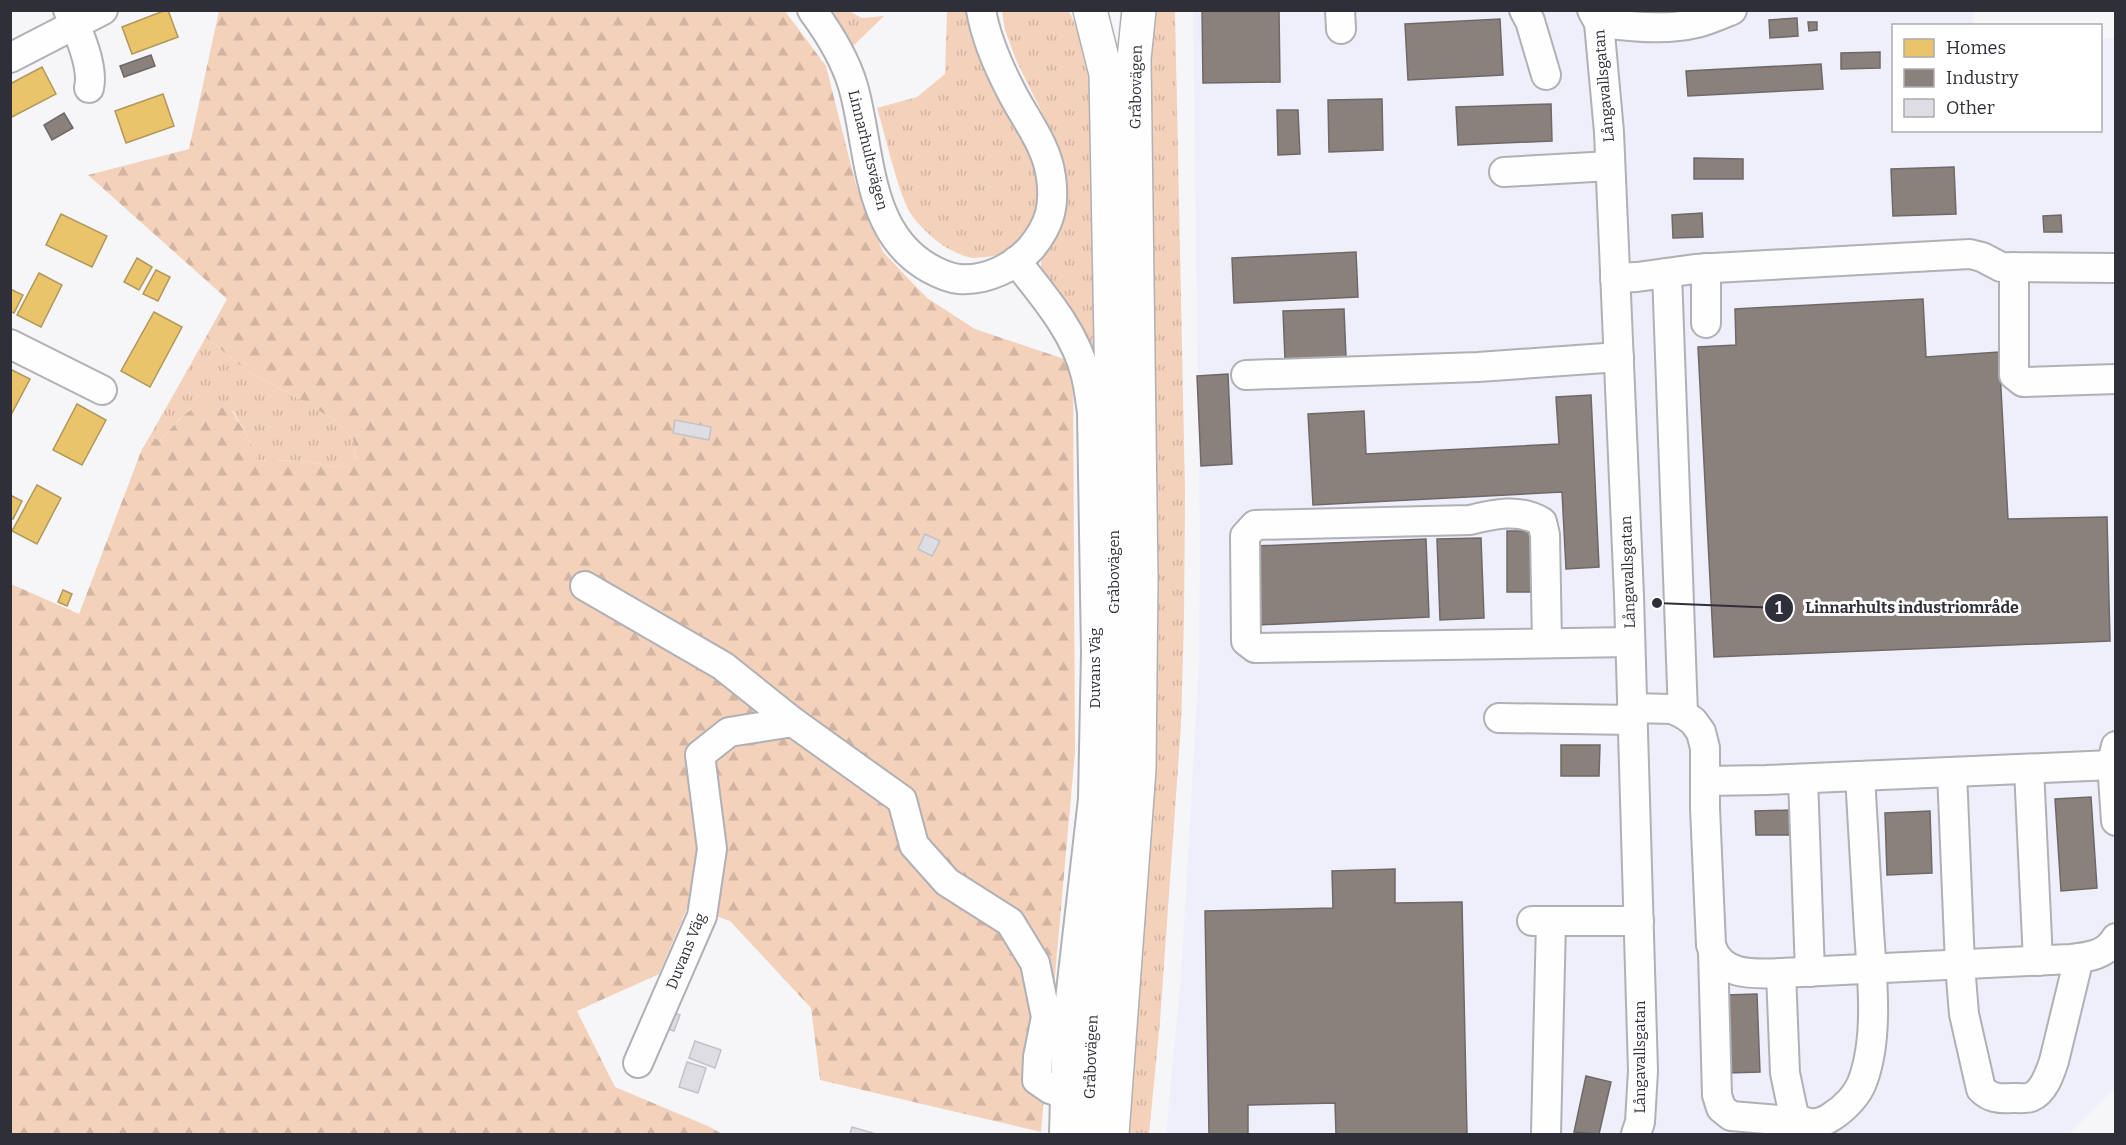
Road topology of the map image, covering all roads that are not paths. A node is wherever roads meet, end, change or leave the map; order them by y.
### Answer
1 (103, 10) edge
2 (812, 10) edge
3 (981, 10) edge
4 (1090, 10) edge
5 (1139, 10) edge
6 (1524, 10) edge
7 (1732, 10) edge
8 (1596, 17) edge
9 (71, 18) edge
10 (10, 58) edge
11 (1546, 75) dead end
12 (89, 88) dead end
13 (1610, 166) junction
14 (1504, 172) dead end
15 (1016, 261) junction
16 (2014, 267) junction
17 (1706, 268) junction
18 (2115, 268) edge
19 (1667, 273) junction
20 (1615, 278) junction
21 (1706, 323) dead end
22 (10, 344) edge
23 (1619, 357) junction
24 (1246, 375) dead end
25 (2115, 379) edge
26 (102, 390) dead end
27 (585, 586) dead end
28 (1630, 642) junction
29 (1547, 643) junction
30 (1633, 714) junction
31 (1683, 714) junction
32 (1499, 718) dead end
33 (793, 722) junction
34 (2114, 756) edge
35 (2029, 769) junction
36 (1952, 772) junction
37 (1860, 776) junction
38 (1803, 779) junction
39 (1705, 781) junction
40 (2115, 821) edge
41 (1639, 921) junction
42 (2115, 938) edge
43 (1713, 951) junction
44 (2038, 961) junction
45 (2096, 961) edge
46 (1959, 965) junction
47 (1871, 969) junction
48 (1810, 972) junction
49 (1781, 973) junction
50 (638, 1063) dead end
51 (1065, 1094) junction
52 (1802, 1122) junction
53 (1064, 1134) edge
54 (1088, 1134) edge
55 (1112, 1134) edge
56 (1546, 1134) edge
57 (1636, 1134) edge

1 - 9 street
2 - 15 street, Linnarhultsvägen
3 - 15 street, Linnarhultsvägen
4 - 54 main road, Gråbovägen
5 - 55 main road, Gråbovägen
6 - 11 street
7 - 8 street
8 - 13 street, Långavallsgatan
9 - 10 street
9 - 12 street
13 - 14 street
13 - 20 street, Långavallsgatan
15 - 51 street, Duvans Väg
16 - 17 street
16 - 18 street
16 - 25 street
17 - 19 street
17 - 21 street
19 - 20 street
19 - 31 street
20 - 23 street, Långavallsgatan
22 - 26 street
23 - 24 street
23 - 28 street, Långavallsgatan
27 - 33 street
28 - 29 street
28 - 30 street, Långavallsgatan
29 - 29 street
30 - 31 street
30 - 32 street
30 - 41 street, Långavallsgatan
31 - 39 street
33 - 50 street, Duvans Väg
33 - 51 street
34 - 35 street
34 - 40 street
35 - 36 street
35 - 44 street
36 - 37 street
36 - 46 street
37 - 38 street
37 - 47 street
38 - 39 street
38 - 48 street
39 - 43 street
41 - 56 street
41 - 57 street, Långavallsgatan
42 - 45 street
43 - 49 street
43 - 52 street
44 - 45 street
44 - 46 street
45 - 46 street
46 - 47 street
47 - 48 street
47 - 52 street
48 - 49 street
49 - 52 street
51 - 53 street, Duvans Väg

